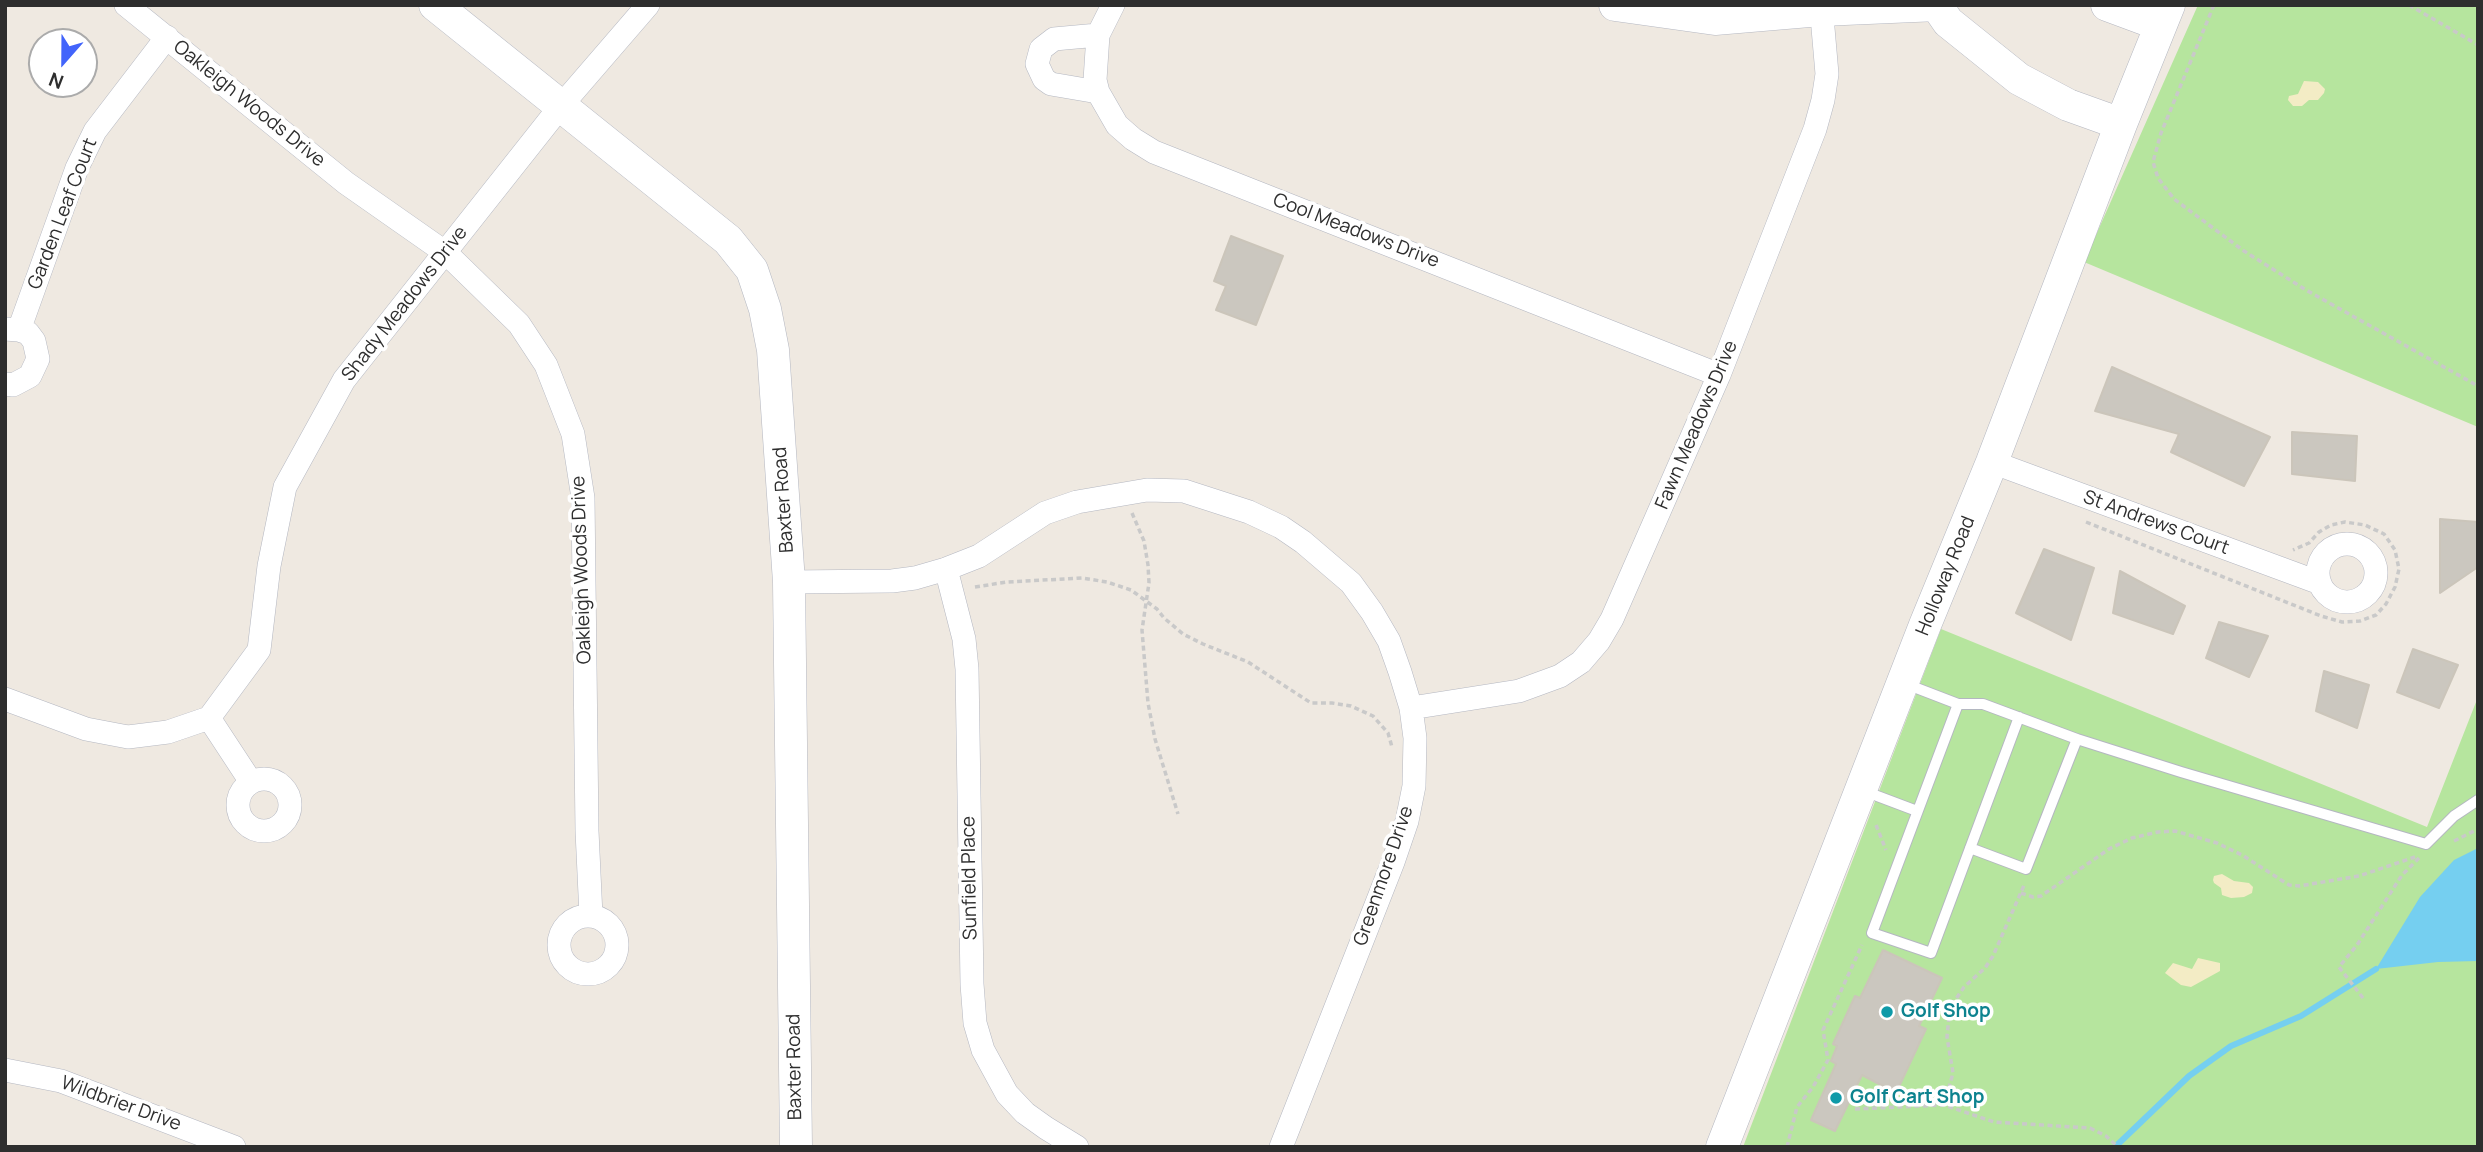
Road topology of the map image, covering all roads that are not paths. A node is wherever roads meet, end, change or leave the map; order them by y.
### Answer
1 (126, 5) edge
2 (435, 5) edge
3 (648, 5) edge
4 (1113, 5) edge
5 (1615, 5) edge
6 (2107, 5) edge
7 (1938, 6) edge
8 (1821, 8) edge
9 (2165, 15) edge
10 (1098, 35) junction
11 (167, 37) junction
12 (1098, 92) junction
13 (560, 107) junction
14 (2121, 124) junction
15 (446, 253) junction
16 (12, 330) edge
17 (1720, 375) junction
18 (5, 384) edge
19 (1992, 463) junction
20 (946, 569) junction
21 (789, 582) junction
22 (2320, 583) dead end
23 (1903, 683) junction
24 (5, 699) edge
25 (1958, 704) junction
26 (1411, 708) junction
27 (209, 718) junction
28 (2019, 718) junction
29 (2077, 739) junction
30 (251, 782) dead end
31 (1861, 790) junction
32 (2478, 800) edge
33 (1917, 811) junction
34 (1970, 848) junction
35 (591, 916) dead end
36 (5, 1070) edge
37 (234, 1147) edge
38 (796, 1147) edge
39 (1077, 1147) edge
40 (1281, 1147) edge
41 (1722, 1147) edge

1 - 11 street, Oakleigh Woods Drive
2 - 13 street, Baxter Road
3 - 13 street, Shady Meadows Drive
4 - 10 street, Cool Meadows Drive
5 - 8 street
6 - 9 street
7 - 8 street
7 - 14 street
8 - 17 street, Fawn Meadows Drive
9 - 14 street, Holloway Road
10 - 12 street, Cool Meadows Drive
10 - 12 street
11 - 15 street, Oakleigh Woods Drive
11 - 16 street, Garden Leaf Court
12 - 17 street, Cool Meadows Drive
13 - 15 street, Shady Meadows Drive
13 - 21 street, Baxter Road
14 - 19 street, Holloway Road
15 - 27 street, Shady Meadows Drive
15 - 35 street, Oakleigh Woods Drive
16 - 18 street, Garden Leaf Court
17 - 26 street, Fawn Meadows Drive
19 - 22 street, St Andrews Court
19 - 23 street, Holloway Road
20 - 21 street, Greenmore Drive
20 - 26 street, Greenmore Drive
20 - 39 street, Sunfield Place
21 - 38 street, Baxter Road
23 - 25 lane
23 - 31 street, Holloway Road
24 - 27 street
25 - 28 lane
25 - 33 lane
26 - 40 street, Greenmore Drive
27 - 30 street
28 - 29 lane
28 - 34 lane
29 - 32 lane
29 - 34 lane
31 - 33 lane
31 - 41 street, Holloway Road
33 - 34 lane
36 - 37 street, Wildbrier Drive

